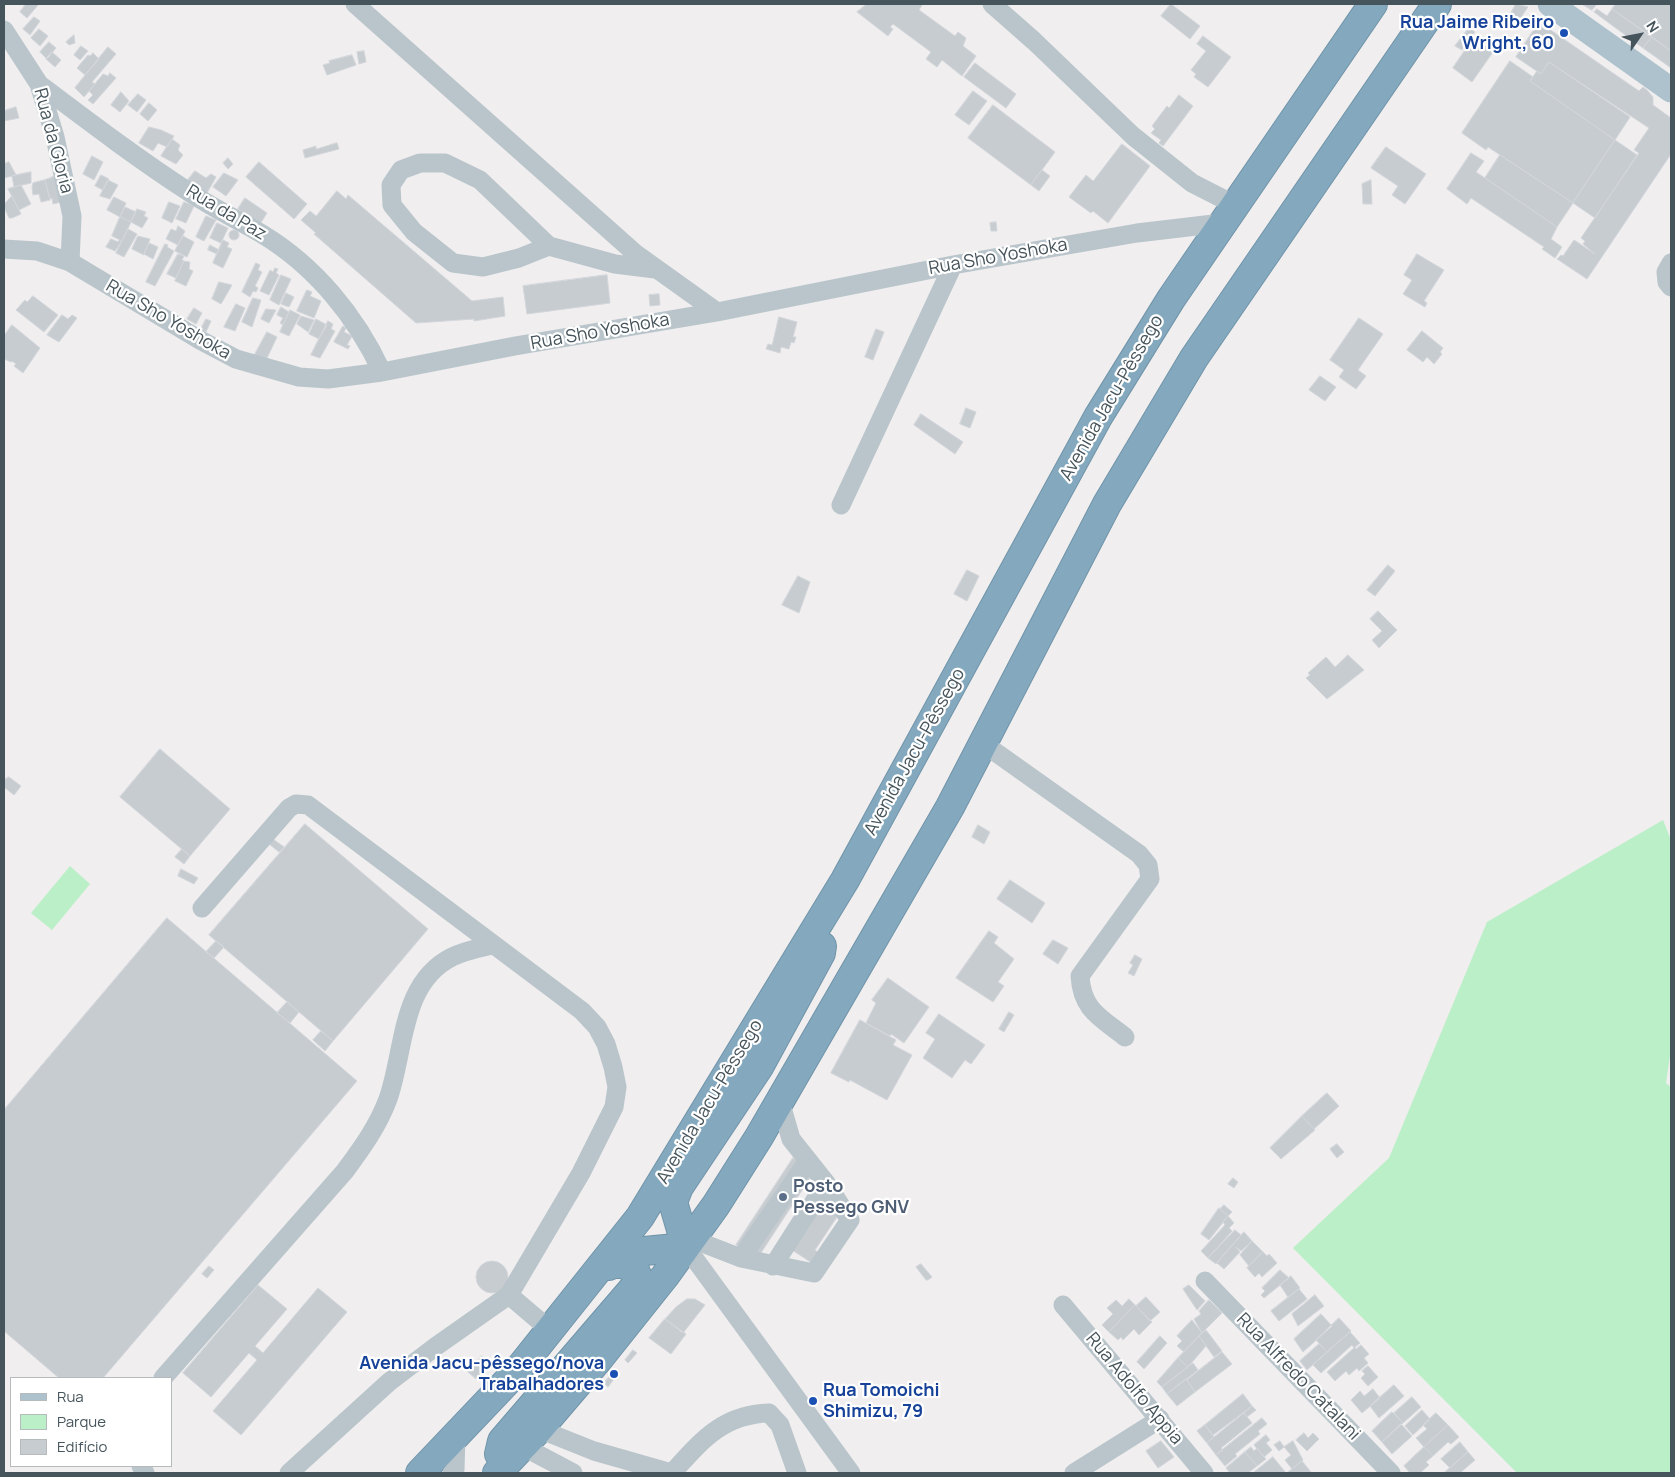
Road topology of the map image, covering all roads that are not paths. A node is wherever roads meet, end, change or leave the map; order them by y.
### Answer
1 (355, 4) edge
2 (992, 4) edge
3 (1373, 4) edge
4 (1437, 4) edge
5 (1550, 4) edge
6 (4, 30) edge
7 (39, 84) junction
8 (1671, 90) edge
9 (1228, 214) junction
10 (549, 246) junction
11 (4, 249) edge
12 (70, 262) junction
13 (1671, 263) edge
14 (953, 265) junction
15 (655, 269) junction
16 (1671, 287) edge
17 (717, 312) junction
18 (382, 372) junction
19 (840, 505) dead end
20 (984, 744) junction
21 (202, 908) dead end
22 (825, 912) junction
23 (492, 945) junction
24 (789, 1012) junction
25 (1125, 1037) dead end
26 (780, 1100) junction
27 (808, 1161) junction
28 (826, 1183) junction
29 (716, 1205) junction
30 (689, 1243) junction
31 (741, 1258) junction
32 (774, 1266) junction
33 (606, 1268) junction
34 (1205, 1281) dead end
35 (509, 1295) junction
36 (1063, 1306) dead end
37 (550, 1330) junction
38 (164, 1377) edge
39 (1160, 1419) junction
40 (456, 1436) junction
41 (530, 1438) junction
42 (289, 1473) edge
43 (420, 1473) edge
44 (452, 1473) edge
45 (495, 1473) edge
46 (573, 1473) edge
47 (671, 1473) edge
48 (797, 1473) edge
49 (851, 1473) edge
50 (1074, 1473) edge
51 (1204, 1473) edge
52 (1391, 1473) edge

1 - 15 street
2 - 9 street
3 - 9 highway, Avenida Jacu-Pêssego
4 - 20 highway
5 - 8 main road
6 - 7 street, Rua da Gloria
7 - 12 street, Rua da Gloria
7 - 18 street, Rua da Paz
9 - 14 street, Rua Sho Yoshoka
9 - 22 highway, Avenida Jacu-Pêssego
10 - 10 street
10 - 15 street
11 - 12 street, Rua Sho Yoshoka
12 - 18 street, Rua Sho Yoshoka
13 - 16 street
14 - 17 street, Rua Sho Yoshoka
14 - 19 street
15 - 17 street
17 - 18 street, Rua Sho Yoshoka
20 - 25 street
20 - 26 highway
21 - 23 street
22 - 24 highway
22 - 33 highway, Avenida Jacu-Pêssego
23 - 35 street
23 - 38 street
24 - 29 highway
24 - 30 highway
26 - 27 street
26 - 29 highway
27 - 28 street
27 - 31 street
28 - 32 street
28 - 32 street
29 - 30 highway
30 - 31 street
30 - 33 highway
30 - 41 highway
30 - 49 street
31 - 32 street
33 - 37 highway, Avenida Jacu-Pêssego
33 - 45 highway
34 - 52 street, Rua Alfredo Catalani
35 - 37 street
35 - 42 street
36 - 39 street, Rua Adolfo Appia
37 - 40 highway, Avenida Jacu-Pêssego
39 - 50 street
39 - 51 street, Rua Adolfo Appia
40 - 43 highway, Avenida Jacu-Pêssego
40 - 44 street
41 - 45 highway
41 - 46 street
41 - 47 street
47 - 48 street

